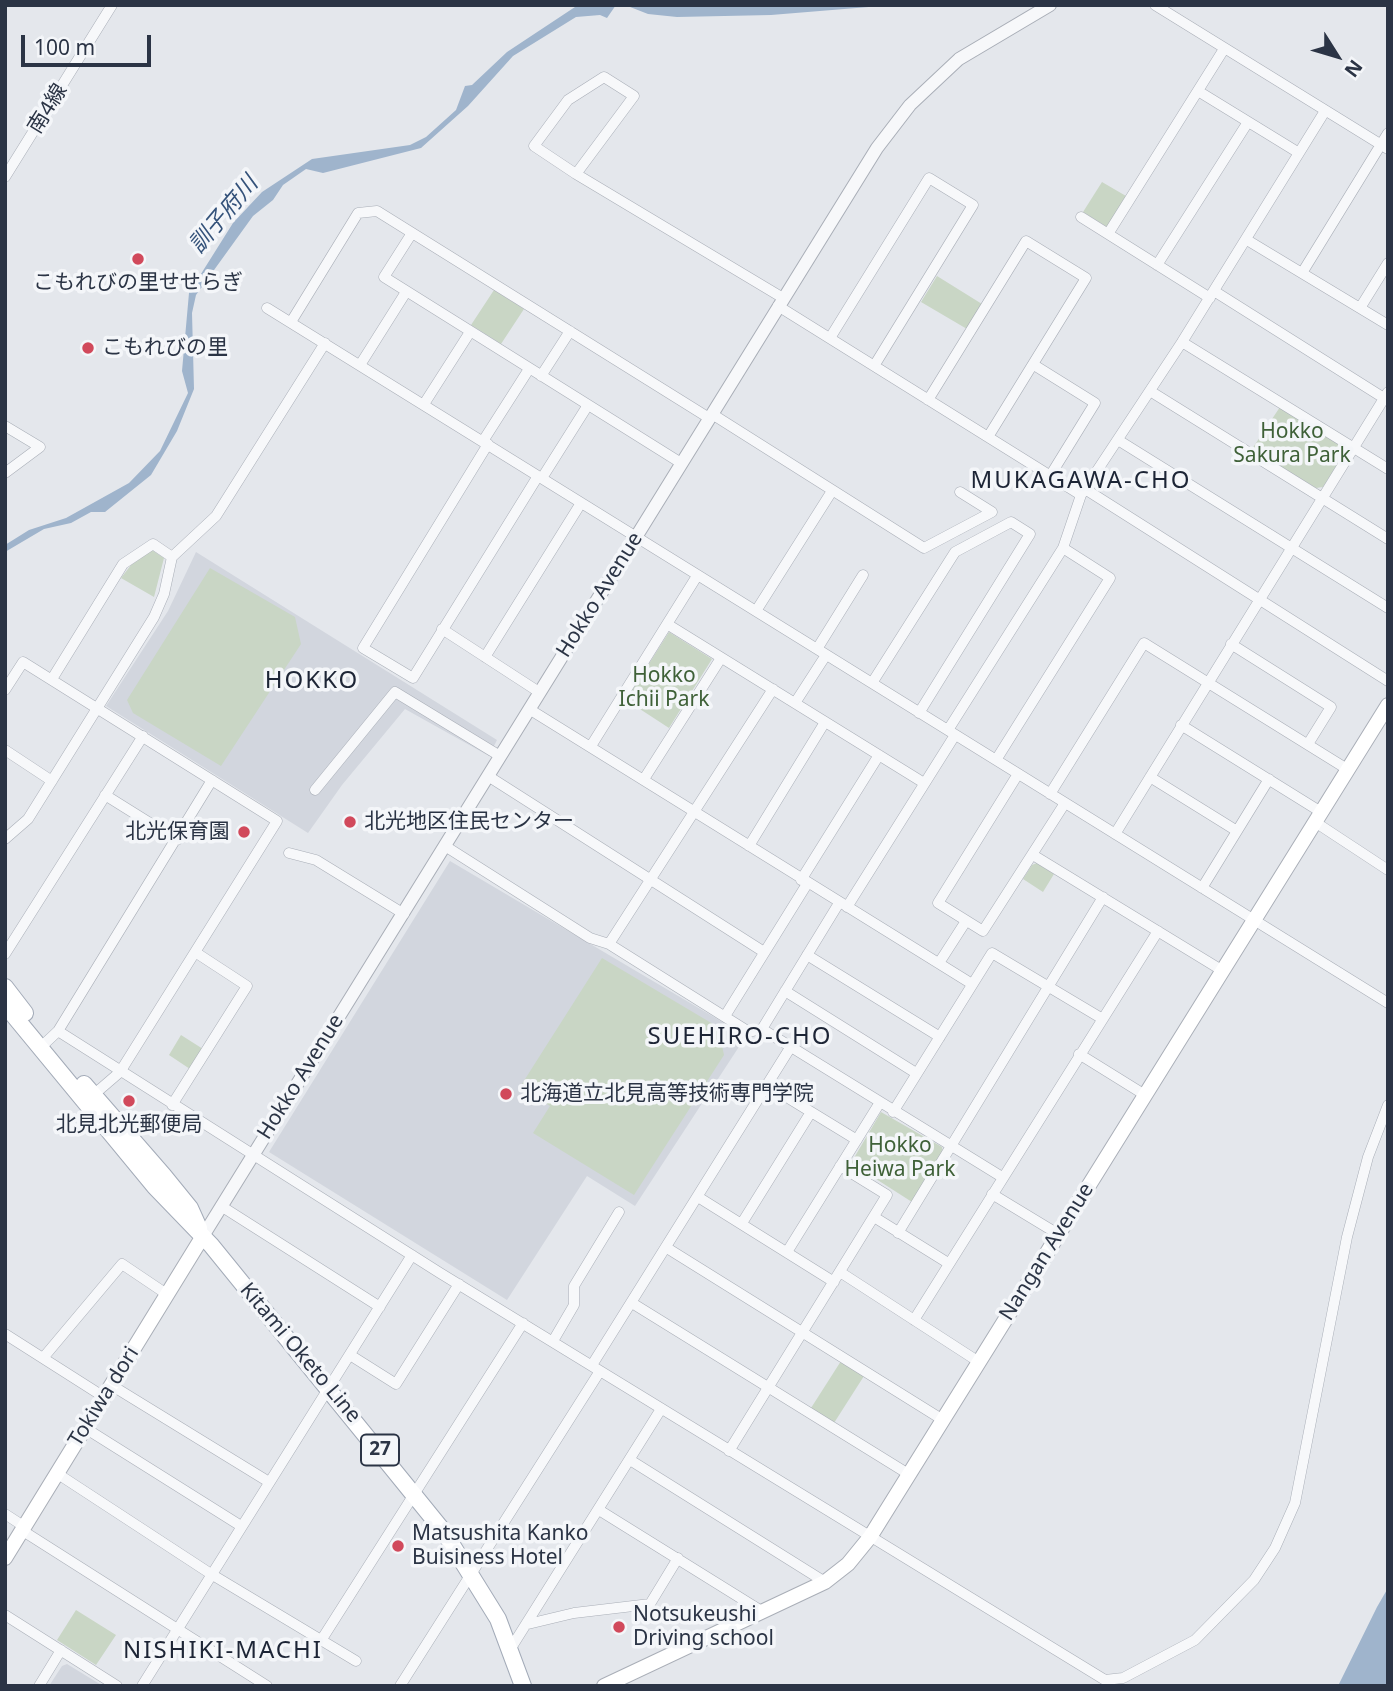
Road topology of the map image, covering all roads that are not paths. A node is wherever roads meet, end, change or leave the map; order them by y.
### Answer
1 (113, 5) edge
2 (1050, 5) edge
3 (1155, 5) edge
4 (1224, 49) junction
5 (1198, 91) junction
6 (1325, 111) junction
7 (1248, 122) junction
8 (1388, 133) edge
9 (1384, 147) edge
10 (1299, 153) junction
11 (576, 174) junction
12 (5, 177) edge
13 (1081, 217) dead end
14 (412, 233) junction
15 (1108, 234) junction
16 (1247, 240) junction
17 (1388, 263) edge
18 (1157, 265) junction
19 (1302, 273) junction
20 (407, 292) junction
21 (1212, 295) junction
22 (780, 302) junction
23 (267, 308) dead end
24 (1360, 308) junction
25 (291, 322) junction
26 (1388, 325) edge
27 (570, 331) junction
28 (470, 332) junction
29 (830, 338) junction
30 (1182, 342) junction
31 (325, 343) junction
32 (360, 365) junction
33 (1034, 365) junction
34 (874, 366) junction
35 (529, 369) junction
36 (541, 376) junction
37 (1150, 391) junction
38 (1386, 397) edge
39 (928, 400) junction
40 (424, 404) junction
41 (588, 405) junction
42 (710, 416) junction
43 (5, 426) edge
44 (988, 437) junction
45 (1118, 440) junction
46 (485, 443) junction
47 (1353, 447) junction
48 (681, 463) junction
49 (8, 467) edge
50 (1388, 469) edge
51 (1050, 476) junction
52 (540, 477) junction
53 (832, 491) junction
54 (960, 492) dead end
55 (1083, 492) junction
56 (1321, 499) junction
57 (581, 503) junction
58 (636, 537) junction
59 (1388, 539) edge
60 (1063, 548) junction
61 (1291, 548) junction
62 (173, 557) junction
63 (863, 575) dead end
64 (697, 576) junction
65 (1259, 599) junction
66 (1388, 608) edge
67 (756, 611) junction
68 (667, 624) junction
69 (442, 629) junction
70 (1231, 644) junction
71 (817, 649) junction
72 (826, 655) junction
73 (485, 657) junction
74 (722, 657) junction
75 (52, 679) junction
76 (1388, 681) edge
77 (1207, 682) junction
78 (872, 683) junction
79 (773, 689) junction
80 (5, 690) edge
81 (540, 692) junction
82 (795, 703) junction
83 (1388, 705) edge
84 (99, 708) junction
85 (529, 709) junction
86 (919, 713) junction
87 (825, 722) junction
88 (1181, 725) junction
89 (951, 732) junction
90 (143, 736) junction
91 (1308, 744) junction
92 (591, 746) junction
93 (5, 750) edge
94 (879, 755) junction
95 (500, 756) junction
96 (996, 760) junction
97 (1347, 769) junction
98 (1018, 774) junction
99 (488, 776) junction
100 (1150, 777) junction
101 (643, 779) junction
102 (1269, 779) junction
103 (212, 780) junction
104 (52, 781) junction
105 (924, 783) junction
106 (315, 790) dead end
107 (1050, 794) junction
108 (105, 795) junction
109 (1065, 803) junction
110 (694, 812) junction
111 (1318, 817) junction
112 (1237, 831) junction
113 (8, 833) edge
114 (1115, 834) junction
115 (177, 840) junction
116 (445, 846) junction
117 (749, 846) junction
118 (289, 853) dead end
119 (1033, 855) junction
120 (1388, 870) edge
121 (648, 880) junction
122 (804, 882) junction
123 (1202, 888) junction
124 (1103, 897) junction
125 (843, 905) junction
126 (404, 914) junction
127 (1254, 920) junction
128 (966, 921) junction
129 (1158, 931) junction
130 (609, 944) junction
131 (764, 952) junction
132 (195, 953) junction
133 (5, 954) edge
134 (807, 955) junction
135 (939, 964) junction
136 (1223, 971) junction
137 (972, 984) junction
138 (1048, 985) junction
139 (5, 987) edge
140 (785, 991) junction
141 (1388, 1003) edge
142 (5, 1005) edge
143 (725, 1016) junction
144 (1101, 1018) junction
145 (762, 1029) junction
146 (940, 1037) junction
147 (49, 1040) junction
148 (790, 1048) junction
149 (1079, 1054) junction
150 (120, 1072) junction
151 (916, 1073) junction
152 (767, 1085) junction
153 (1145, 1095) junction
154 (89, 1098) junction
155 (879, 1104) junction
156 (172, 1105) junction
157 (1388, 1105) edge
158 (811, 1112) junction
159 (893, 1112) junction
160 (857, 1140) junction
161 (950, 1147) junction
162 (252, 1155) junction
163 (841, 1166) junction
164 (1002, 1177) junction
165 (992, 1194) junction
166 (698, 1197) junction
167 (221, 1206) junction
168 (619, 1212) dead end
169 (874, 1217) junction
170 (742, 1223) junction
171 (898, 1233) junction
172 (1058, 1234) junction
173 (203, 1236) junction
174 (667, 1248) junction
175 (787, 1252) junction
176 (412, 1255) junction
177 (948, 1264) junction
178 (837, 1277) junction
179 (459, 1284) junction
180 (169, 1295) junction
181 (632, 1303) junction
182 (380, 1307) junction
183 (914, 1320) junction
184 (523, 1323) junction
185 (803, 1331) junction
186 (5, 1334) edge
187 (552, 1341) junction
188 (350, 1355) junction
189 (43, 1358) junction
190 (979, 1362) junction
191 (596, 1368) junction
192 (768, 1387) junction
193 (328, 1388) junction
194 (108, 1391) junction
195 (661, 1409) junction
196 (943, 1420) junction
197 (85, 1428) junction
198 (729, 1451) junction
199 (630, 1460) junction
200 (58, 1474) junction
201 (910, 1475) junction
202 (269, 1482) junction
203 (415, 1494) junction
204 (599, 1510) junction
205 (5, 1514) edge
206 (241, 1526) junction
207 (24, 1529) junction
208 (870, 1537) junction
209 (5, 1558) edge
210 (678, 1558) junction
211 (211, 1574) junction
212 (472, 1576) junction
213 (825, 1582) junction
214 (763, 1612) junction
215 (5, 1615) edge
216 (528, 1624) junction
217 (177, 1630) junction
218 (322, 1639) junction
219 (511, 1648) junction
220 (61, 1650) junction
221 (356, 1661) dead end
222 (39, 1686) edge
223 (117, 1686) edge
224 (142, 1686) edge
225 (267, 1686) edge
226 (400, 1686) edge
227 (523, 1686) edge
228 (604, 1686) edge

1 - 12 street, 南4線
2 - 22 street, Hokko Avenue
3 - 4 street
4 - 5 street
4 - 6 street
5 - 7 street
5 - 15 street
6 - 9 street
6 - 10 street
7 - 10 street
7 - 18 street
8 - 9 street
9 - 19 street
10 - 16 street
11 - 11 street
11 - 22 street
13 - 15 street
14 - 20 street
14 - 25 street
14 - 27 street
15 - 18 street
16 - 19 street
16 - 21 street
17 - 24 street
18 - 21 street
19 - 24 street
20 - 28 street
20 - 32 street
21 - 30 street
21 - 38 street
22 - 29 street
22 - 42 street, Hokko Avenue
23 - 25 street
24 - 26 street
25 - 31 street
27 - 36 street
27 - 42 street
28 - 35 street
28 - 40 street
29 - 34 street
29 - 34 street
30 - 37 street
30 - 47 street
31 - 32 street
31 - 62 street
32 - 40 street
33 - 39 street
33 - 44 street
33 - 51 street
34 - 39 street
35 - 36 street
35 - 46 street
36 - 41 street
37 - 45 street
37 - 56 street
38 - 47 street
39 - 44 street
40 - 46 street
41 - 48 street
41 - 52 street
42 - 48 street, Hokko Avenue
42 - 53 street
43 - 49 street
44 - 51 street
45 - 55 street
45 - 61 street
46 - 52 street
46 - 69 street
47 - 50 street
47 - 56 street
48 - 58 street, Hokko Avenue
51 - 55 street
52 - 57 street
52 - 69 street
53 - 54 street
53 - 67 street
55 - 60 street
55 - 65 street
56 - 59 street
56 - 61 street
57 - 58 street
57 - 73 street
58 - 64 street
58 - 81 street, Hokko Avenue
60 - 89 street
60 - 96 street
61 - 65 street
61 - 66 street
62 - 75 street
62 - 84 street
63 - 71 street
64 - 67 street
64 - 68 street
65 - 70 street
65 - 76 street
67 - 71 street
68 - 74 street
68 - 92 street
69 - 73 street
70 - 77 street
70 - 91 street
71 - 72 street
72 - 78 street
72 - 82 street
73 - 81 street
74 - 79 street
74 - 101 street
75 - 80 street
75 - 84 street
77 - 88 street
77 - 91 street
77 - 107 street
78 - 86 street
78 - 86 street
79 - 82 street
79 - 110 street
81 - 85 street, Hokko Avenue
82 - 87 street
83 - 97 main road, Nangan Avenue
84 - 90 street
84 - 104 street
85 - 92 street
85 - 95 street, Hokko Avenue
86 - 89 street
87 - 94 street
87 - 117 street
88 - 100 street
88 - 102 street
89 - 96 street
89 - 105 street
90 - 103 street
90 - 108 street
91 - 97 street
92 - 101 street
93 - 104 street
94 - 105 street
94 - 122 street
95 - 99 street, Hokko Avenue
95 - 106 street
96 - 98 street
97 - 111 main road, Nangan Avenue
98 - 107 street
98 - 128 street
99 - 116 street, Hokko Avenue
99 - 121 street
100 - 112 street
100 - 114 street
101 - 110 street
102 - 111 street
102 - 112 street
103 - 115 street
103 - 132 street
104 - 113 street
105 - 125 street
107 - 109 street
108 - 115 street
108 - 133 street
109 - 114 street
109 - 119 street
110 - 117 street
110 - 121 street
111 - 120 street
111 - 127 main road, Nangan Avenue
112 - 123 street
114 - 123 street
115 - 147 street
116 - 126 street, Hokko Avenue
116 - 130 street
117 - 122 street
118 - 126 street
119 - 124 street
119 - 128 street
121 - 130 street
121 - 131 street
122 - 125 street
122 - 131 street
123 - 127 street
124 - 129 street
124 - 138 street
125 - 134 street
125 - 135 street
126 - 162 street, Hokko Avenue
127 - 136 main road, Nangan Avenue
127 - 141 street
128 - 135 street
129 - 136 street
129 - 144 street
130 - 143 street
131 - 143 street
132 - 150 street
132 - 156 street
134 - 140 street
134 - 146 street
135 - 137 street
136 - 153 main road, Nangan Avenue
137 - 138 street
137 - 146 street
138 - 144 street
138 - 161 street
139 - 147 main road, Kitami Oketo Line / 27
140 - 145 street
140 - 151 street
142 - 147 main road, Kitami Oketo Line / 27
143 - 145 street
144 - 149 street
145 - 148 street
146 - 151 street
147 - 150 street
147 - 154 main road, Kitami Oketo Line / 27
148 - 152 street
148 - 155 street
149 - 153 street
149 - 164 street
150 - 154 street
150 - 156 street
151 - 159 street
152 - 158 street
152 - 166 street
153 - 172 main road, Nangan Avenue
154 - 173 main road, Kitami Oketo Line / 27
155 - 159 street
155 - 160 street
156 - 162 street
157 - 208 street
158 - 160 street
158 - 170 street
159 - 161 street
160 - 163 street
161 - 164 street
161 - 171 street
162 - 167 street, Hokko Avenue
162 - 176 street
163 - 169 street
163 - 175 street
164 - 165 street
165 - 172 street
165 - 177 street
166 - 170 street
166 - 174 street
167 - 173 street, Hokko Avenue
167 - 182 street
168 - 187 street
169 - 171 street
169 - 178 street
170 - 175 street
171 - 177 street
172 - 190 main road, Nangan Avenue
173 - 180 main road, Tokiwa dori
173 - 193 main road, Kitami Oketo Line / 27
174 - 181 street
174 - 185 street
175 - 178 street
176 - 179 street
176 - 182 street
177 - 183 street
178 - 183 street
178 - 185 street
179 - 184 street
179 - 188 street
180 - 189 street
180 - 194 main road, Tokiwa dori
181 - 191 street
181 - 192 street
182 - 188 street
183 - 190 street
184 - 187 street
184 - 203 street
185 - 192 street
185 - 196 street
186 - 189 street
187 - 191 street
188 - 193 street
189 - 194 street
190 - 196 main road, Nangan Avenue
191 - 195 street
191 - 212 street
192 - 198 street
192 - 201 street
193 - 202 street
193 - 203 main road, Kitami Oketo Line / 27
194 - 197 main road, Tokiwa dori
194 - 202 street
195 - 198 street
195 - 199 street
196 - 201 main road, Nangan Avenue
197 - 200 main road, Tokiwa dori
197 - 206 street
198 - 208 street
199 - 204 street
199 - 213 street
200 - 207 main road, Tokiwa dori
200 - 211 street
201 - 208 main road, Nangan Avenue
202 - 206 street
203 - 212 main road, Kitami Oketo Line / 27
203 - 218 street
204 - 210 street
204 - 216 street
205 - 207 street
206 - 211 street
207 - 209 main road, Tokiwa dori
207 - 217 street
208 - 213 main road, Nangan Avenue
210 - 214 street
210 - 216 street
211 - 217 street
211 - 218 street
212 - 219 main road, Kitami Oketo Line / 27
212 - 226 street
213 - 214 main road, Nangan Avenue
214 - 228 main road, Nangan Avenue
215 - 220 street
216 - 219 street
217 - 224 street
217 - 225 street
218 - 221 street
219 - 227 main road, Kitami Oketo Line / 27
220 - 222 street
220 - 223 street

